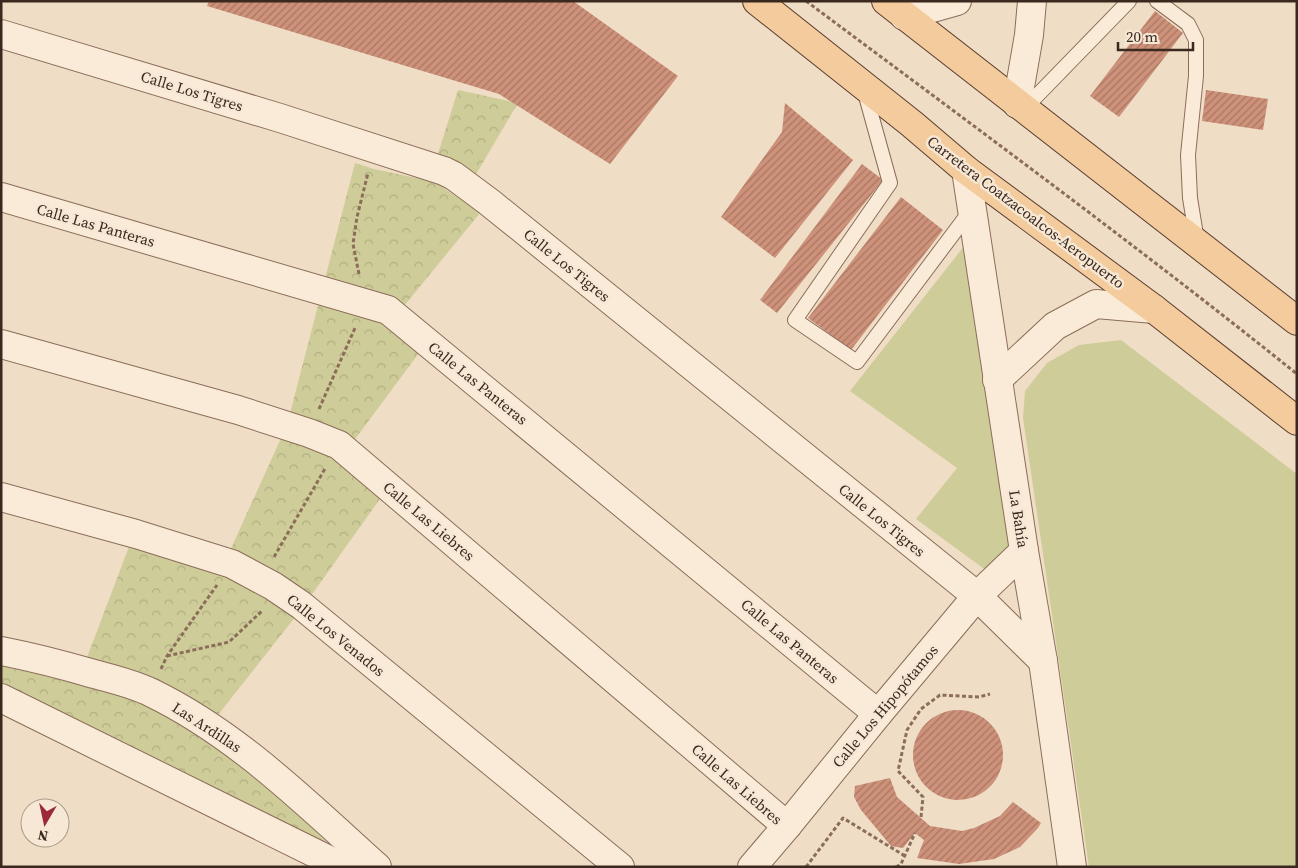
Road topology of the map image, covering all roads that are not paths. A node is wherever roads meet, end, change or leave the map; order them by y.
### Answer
1 (756, 1) edge
2 (957, 1) edge
3 (1032, 1) edge
4 (1129, 1) edge
5 (1157, 1) edge
6 (895, 9) edge
7 (1, 34) edge
8 (863, 86) junction
9 (1021, 107) junction
10 (966, 170) junction
11 (989, 187) junction
12 (1, 197) edge
13 (971, 210) junction
14 (1198, 244) junction
15 (1154, 308) junction
16 (1297, 321) edge
17 (1, 344) edge
18 (997, 380) junction
19 (1297, 421) edge
20 (1, 497) edge
21 (1024, 551) junction
22 (977, 596) junction
23 (1, 651) edge
24 (1043, 661) junction
25 (1, 698) edge
26 (878, 714) junction
27 (787, 826) junction
28 (343, 867) edge
29 (377, 867) edge
30 (620, 867) edge
31 (752, 867) edge
32 (1072, 867) edge

1 - 8 main road, Carretera Coatzacoalcos-Aeropuerto
2 - 6 street
3 - 9 street
4 - 9 lane
5 - 14 lane
6 - 9 main road
7 - 22 street, Calle Los Tigres
8 - 10 main road, Carretera Coatzacoalcos-Aeropuerto
8 - 13 lane
9 - 14 main road
10 - 11 main road, Carretera Coatzacoalcos-Aeropuerto
10 - 13 street, La Bahía
11 - 13 lane
11 - 15 main road, Carretera Coatzacoalcos-Aeropuerto
12 - 26 street, Calle Las Panteras
13 - 18 street, La Bahía
14 - 16 main road
15 - 18 street
15 - 19 main road, Carretera Coatzacoalcos-Aeropuerto
17 - 27 street, Calle Las Liebres
18 - 21 street, La Bahía
20 - 30 street, Calle Los Venados
21 - 22 street, Calle Los Hipopótamos
21 - 24 street, La Bahía
22 - 24 street, Calle Los Tigres
22 - 26 street, Calle Los Hipopótamos
23 - 29 street, Las Ardillas
24 - 32 street, La Bahía
25 - 28 street
26 - 27 street, Calle Los Hipopótamos
27 - 31 street, Calle Los Hipopótamos

